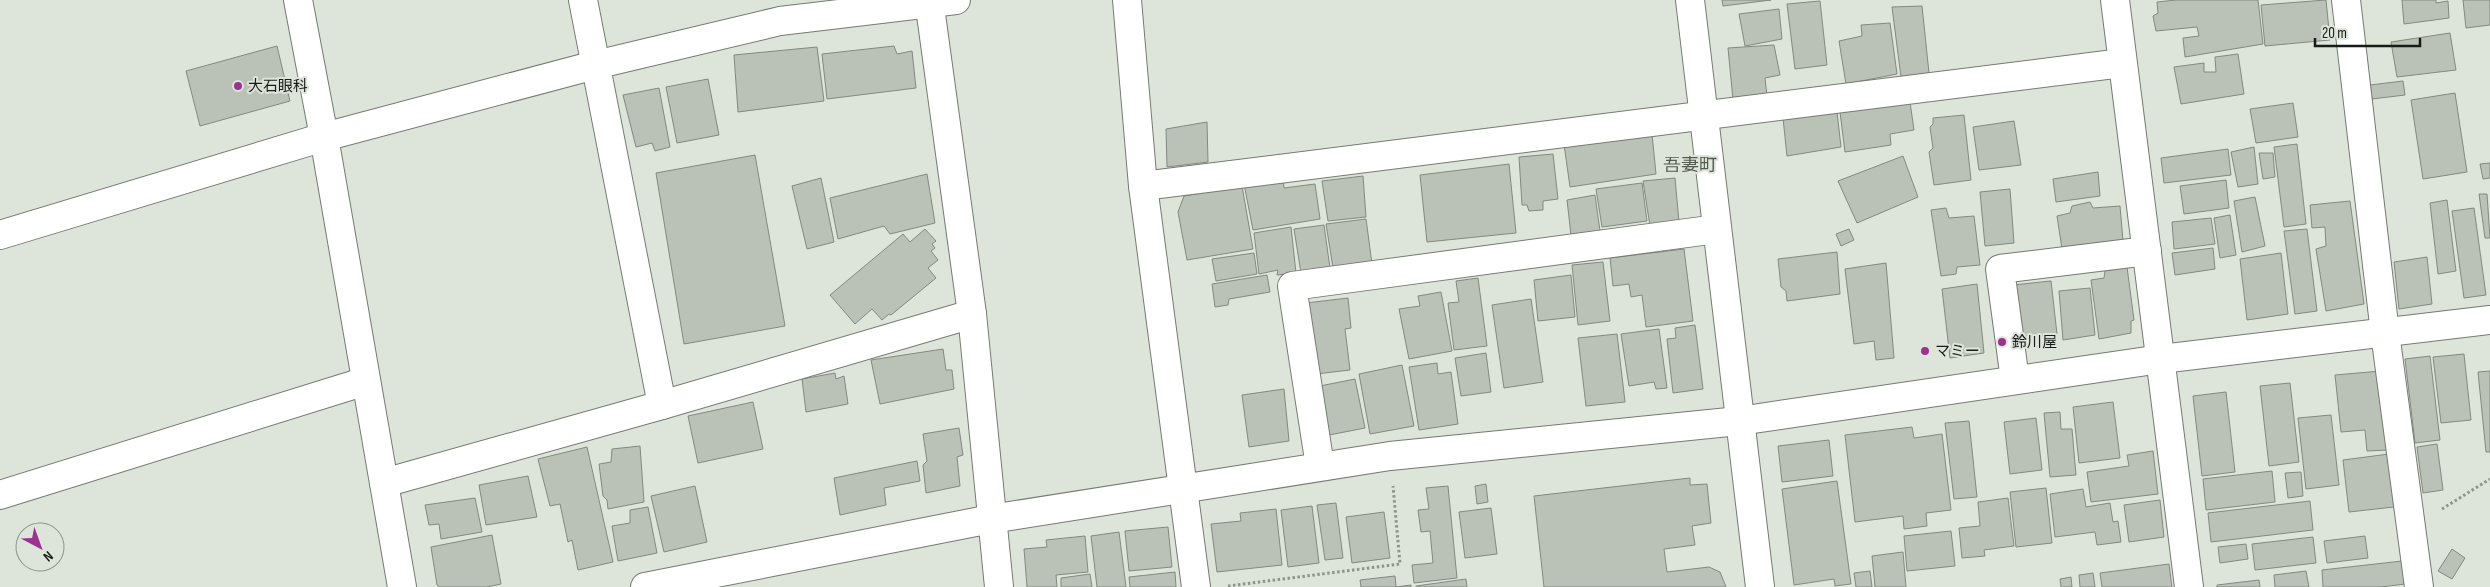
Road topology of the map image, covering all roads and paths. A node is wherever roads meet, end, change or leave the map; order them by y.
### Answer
1 (298, 0) edge
2 (583, 0) edge
3 (956, 0) edge
4 (1126, 0) edge
5 (1690, 0) edge
6 (2115, 0) edge
7 (2346, 0) edge
8 (929, 1) edge
9 (2122, 63) junction
10 (595, 65) junction
11 (1705, 117) junction
12 (324, 137) junction
13 (1144, 186) junction
14 (1717, 229) junction
15 (0, 235) edge
16 (2147, 251) junction
17 (972, 314) junction
18 (2490, 320) edge
19 (2385, 333) junction
20 (2161, 359) junction
21 (2015, 380) junction
22 (366, 382) junction
23 (662, 405) junction
24 (1739, 421) junction
25 (1390, 456) junction
26 (1320, 466) junction
27 (2490, 479) edge
28 (384, 484) junction
29 (1182, 488) junction
30 (0, 495) edge
31 (991, 518) junction
32 (2412, 527) junction
33 (699, 582) edge
34 (402, 587) edge
35 (645, 587) edge
36 (999, 587) edge
37 (1196, 587) edge
38 (1221, 587) edge
39 (1760, 587) edge
40 (2190, 587) edge
41 (2419, 587) edge

1 - 12 street
2 - 10 street
3 - 8 street
4 - 13 street
5 - 11 street
6 - 9 street
7 - 19 street
8 - 10 street
8 - 17 street
9 - 11 street
9 - 16 street
10 - 12 street
10 - 23 street
11 - 13 street
11 - 14 street
12 - 15 street
12 - 22 street
13 - 29 street
14 - 24 street
14 - 26 street
16 - 20 street
16 - 21 street
17 - 23 street
17 - 31 street
18 - 19 street
19 - 20 street
19 - 32 street
20 - 21 street
20 - 40 street
21 - 24 street
22 - 28 street
22 - 30 street
23 - 28 street
24 - 25 street
24 - 39 street
25 - 26 street
25 - 38 path
26 - 29 street
27 - 32 path
28 - 34 street
29 - 31 street
29 - 37 street
31 - 33 street
31 - 36 street
32 - 41 street
33 - 35 street

